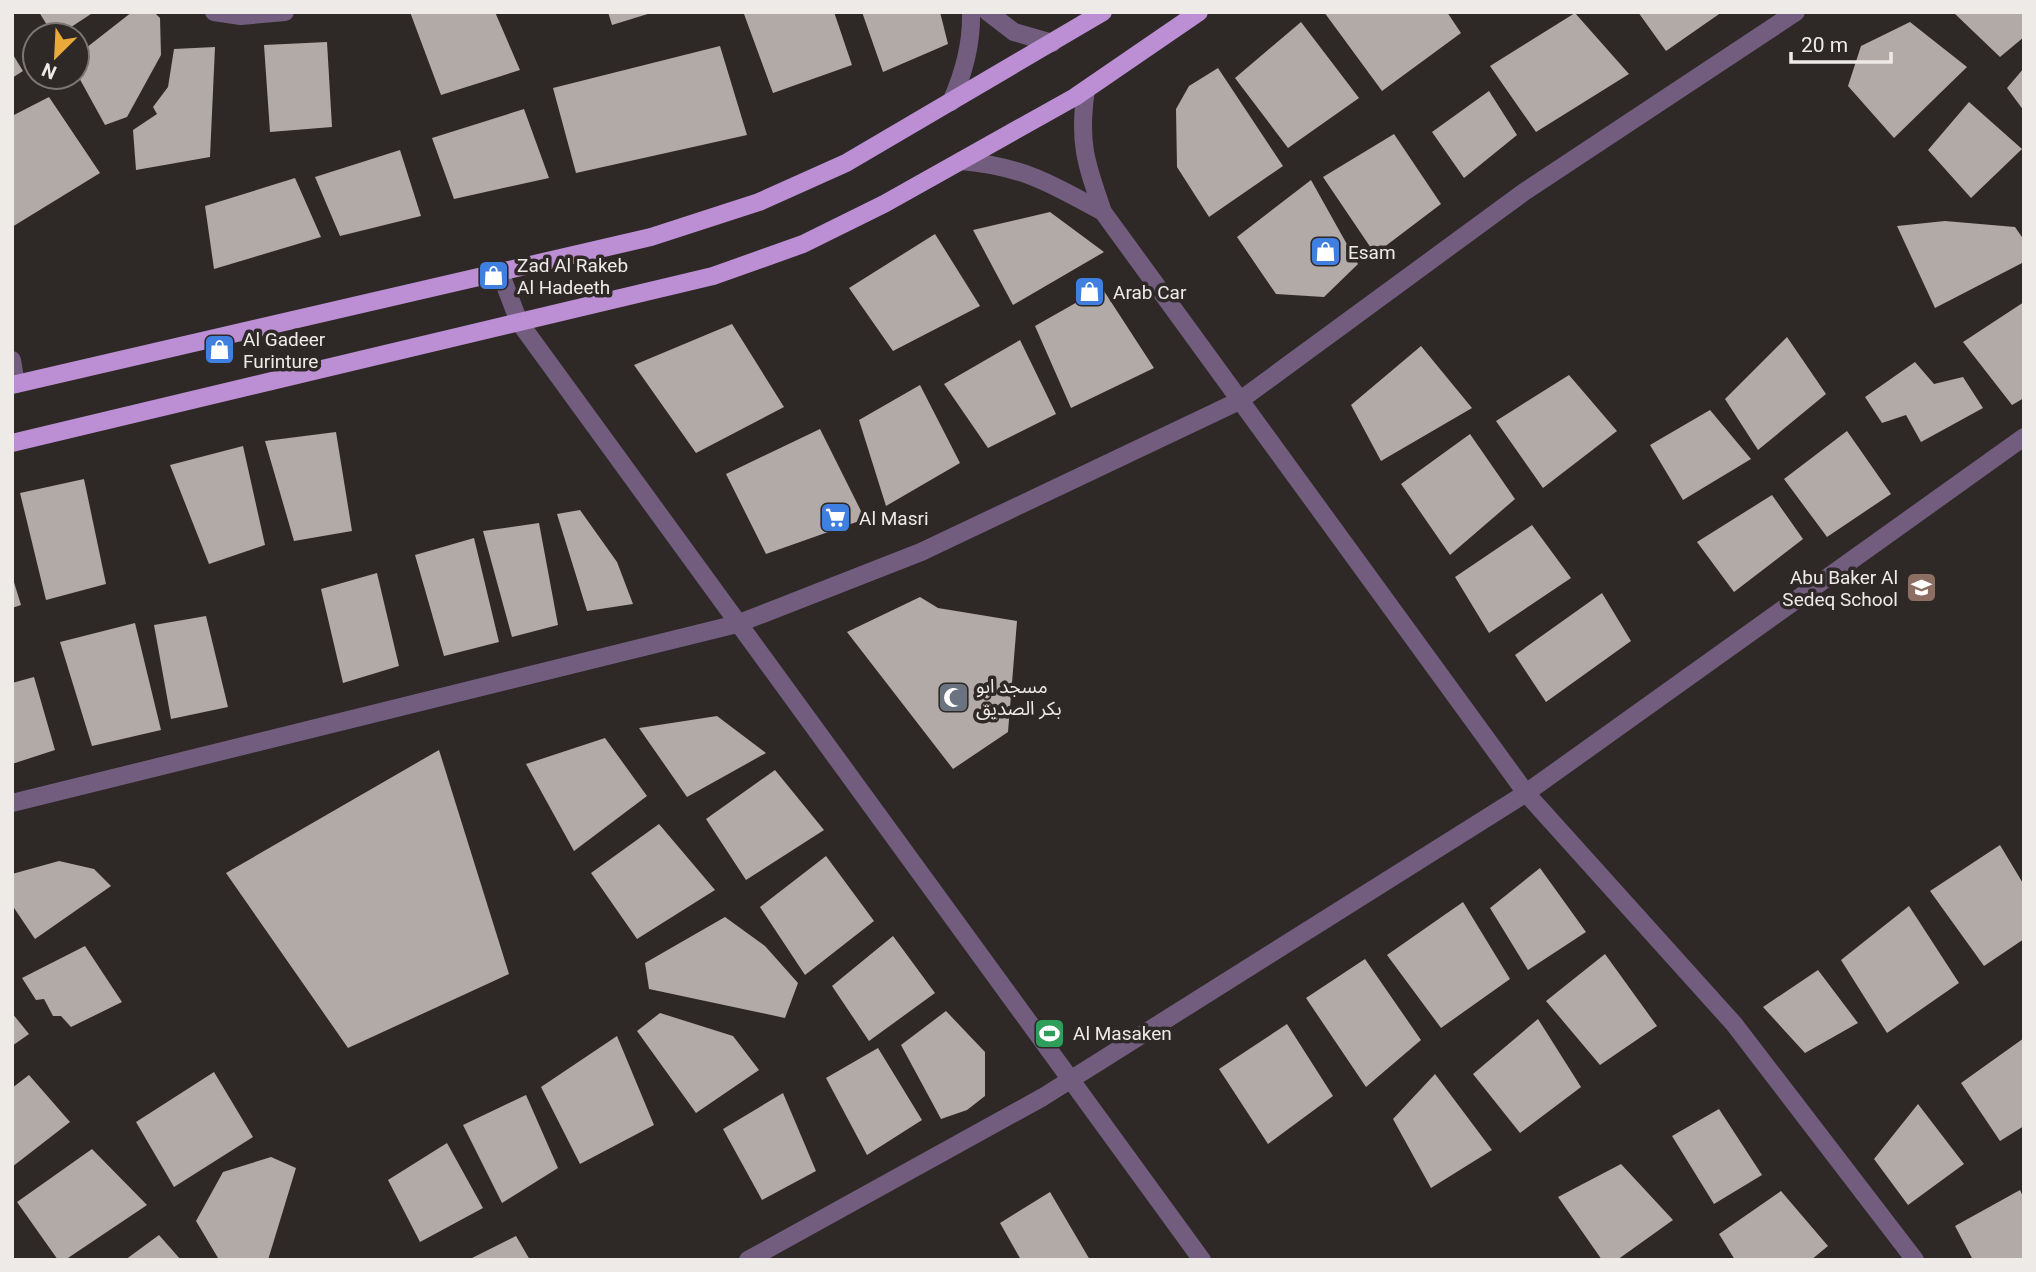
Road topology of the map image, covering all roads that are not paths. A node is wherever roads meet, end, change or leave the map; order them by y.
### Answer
1 (214, 12) edge
2 (285, 12) edge
3 (971, 12) edge
4 (988, 12) edge
5 (1103, 12) edge
6 (1199, 12) edge
7 (1796, 12) edge
8 (1052, 43) junction
9 (1086, 90) junction
10 (951, 102) junction
11 (961, 161) junction
12 (1103, 212) junction
13 (500, 272) junction
14 (519, 322) junction
15 (12, 360) edge
16 (14, 385) edge
17 (1238, 401) junction
18 (2024, 437) edge
19 (12, 443) edge
20 (737, 624) junction
21 (1526, 793) junction
22 (12, 803) edge
23 (1069, 1079) junction
24 (748, 1260) edge
25 (1202, 1260) edge
26 (1915, 1260) edge

1 - 2 street
3 - 10 street
4 - 8 street
5 - 8 main road
6 - 9 main road
7 - 17 street
8 - 10 main road
9 - 11 main road
9 - 12 street
10 - 13 main road
11 - 12 street
11 - 14 main road
12 - 17 street
13 - 14 street
13 - 16 main road
14 - 19 main road
14 - 20 street
15 - 16 street
17 - 20 street
17 - 21 street
18 - 21 street
20 - 22 street
20 - 23 street
21 - 23 street
21 - 26 street
23 - 24 street
23 - 25 street

